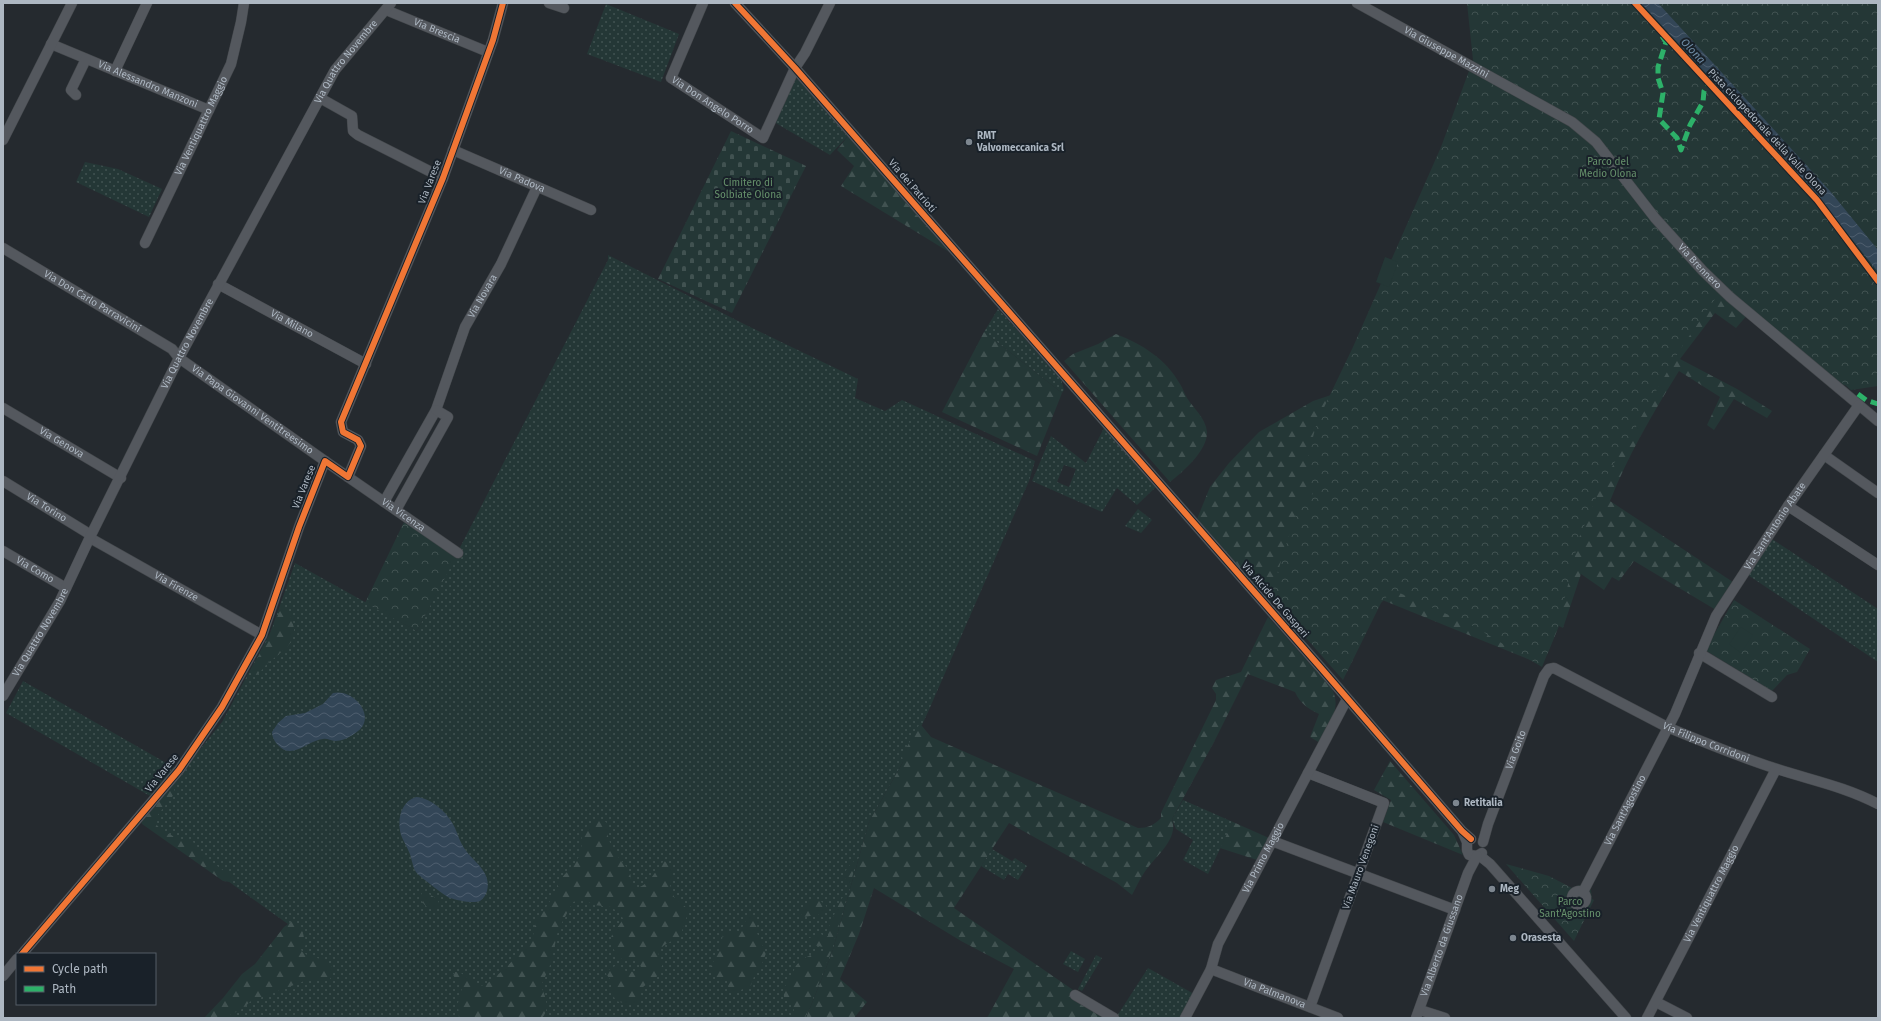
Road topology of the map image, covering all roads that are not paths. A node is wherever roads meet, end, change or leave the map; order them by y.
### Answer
1 (72, 3) edge
2 (147, 3) edge
3 (244, 3) edge
4 (503, 3) edge
5 (549, 3) edge
6 (703, 3) edge
7 (735, 3) edge
8 (830, 3) edge
9 (1357, 3) edge
10 (389, 6) edge
11 (564, 8) dead end
12 (51, 44) junction
13 (488, 52) junction
14 (86, 59) junction
15 (795, 68) junction
16 (115, 71) junction
17 (76, 95) dead end
18 (320, 98) junction
19 (1534, 102) joint
20 (209, 110) junction
21 (3, 140) edge
22 (453, 150) junction
23 (443, 178) junction
24 (537, 187) junction
25 (591, 210) dead end
26 (145, 244) dead end
27 (3, 248) edge
28 (218, 284) junction
29 (179, 358) junction
30 (366, 364) junction
31 (1072, 384) joint
32 (1859, 405) junction
33 (3, 408) edge
34 (436, 410) junction
35 (1878, 421) edge
36 (1824, 455) junction
37 (325, 461) junction
38 (348, 477) junction
39 (120, 478) junction
40 (3, 481) edge
41 (1878, 493) edge
42 (384, 502) junction
43 (1788, 506) junction
44 (396, 510) junction
45 (90, 536) junction
46 (3, 551) edge
47 (458, 553) dead end
48 (1878, 565) edge
49 (66, 588) junction
50 (262, 635) junction
51 (1699, 652) junction
52 (1544, 676) joint
53 (3, 696) edge
54 (1772, 697) dead end
55 (1347, 699) junction
56 (1667, 727) junction
57 (1776, 769) junction
58 (1308, 773) junction
59 (1878, 804) edge
60 (1272, 841) junction
61 (1476, 848) junction
62 (1359, 874) junction
63 (1583, 892) dead end
64 (1454, 910) junction
65 (23, 953) edge
66 (16, 960) edge
67 (1211, 969) junction
68 (3, 976) edge
69 (1075, 995) dead end
70 (1656, 1002) junction
71 (1310, 1007) junction
72 (1418, 1014) edge
73 (1114, 1018) edge
74 (1186, 1018) edge
75 (1338, 1018) edge
76 (1445, 1018) edge
77 (1626, 1018) edge
78 (1647, 1018) edge
79 (1688, 1018) edge

1 - 12 street
2 - 16 street
3 - 20 street, Via Ventiquattro Maggio
4 - 13 street, Via Varese
5 - 11 street
6 - 15 street, Via Don Angelo Porro
7 - 15 street, Via dei Patrioti
8 - 15 street
9 - 19 street, Via Giuseppe Mazzini
10 - 13 street, Via Brescia
10 - 18 street, Via Quattro Novembre
12 - 14 street, Via Alessandro Manzoni
12 - 21 street
13 - 22 street, Via Varese
14 - 16 street, Via Alessandro Manzoni
14 - 17 street, Via Alessandro Manzoni
15 - 31 street, Via dei Patrioti
16 - 20 street, Via Alessandro Manzoni
18 - 23 street
18 - 28 street, Via Quattro Novembre
19 - 32 street, Via Brennero
20 - 26 street, Via Ventiquattro Maggio
22 - 23 street, Via Varese
22 - 24 street, Via Padova
23 - 30 street, Via Varese
24 - 25 street, Via Padova
24 - 34 street, Via Novara
27 - 29 street, Via Don Carlo Parravicini
28 - 29 street, Via Quattro Novembre
28 - 30 street, Via Milano
29 - 37 street, Via Papa Giovanni Ventitreesimo
29 - 39 street, Via Quattro Novembre
30 - 38 street, Via Varese
31 - 55 street, Via Alcide De Gasperi
32 - 35 street, Via Brennero
32 - 36 street, Via Sant'Antonio Abate
33 - 39 street, Via Genova
34 - 42 street, Via Novara
34 - 44 street
36 - 41 street
36 - 43 street, Via Sant'Antonio Abate
37 - 38 street, Via Varese
37 - 50 street, Via Varese
38 - 42 street, Via Vicenza
39 - 45 street, Via Quattro Novembre
40 - 45 street, Via Torino
42 - 44 street, Via Vicenza
43 - 48 street
43 - 51 street, Via Sant'Antonio Abate
44 - 47 street, Via Vicenza
45 - 49 street, Via Quattro Novembre
45 - 50 street, Via Firenze
46 - 49 street, Via Como
49 - 53 street, Via Quattro Novembre
50 - 65 street, Via Varese
51 - 54 street
51 - 56 street, Via Sant'Antonio Abate
52 - 56 street, Via Filippo Corridoni
52 - 61 street, Via Goito
55 - 58 street, Via Primo Maggio
55 - 61 street, Via Alcide De Gasperi
56 - 57 street, Via Filippo Corridoni
56 - 63 street, Via Sant'Agostino
57 - 59 street, Via Filippo Corridoni
57 - 70 street, Via Ventiquattro Maggio
58 - 60 street, Via Primo Maggio
58 - 62 street, Via Mauro Venegoni
60 - 62 street
60 - 67 street, Via Primo Maggio
61 - 64 street, Via Alberto da Giussano
61 - 77 street, Via Alcide De Gasperi
62 - 64 street
62 - 71 street, Via Mauro Venegoni
64 - 72 street, Via Alberto da Giussano
66 - 68 street
67 - 71 street, Via Palmanova
67 - 74 street, Via Primo Maggio
69 - 73 street
70 - 78 street, Via Ventiquattro Maggio
70 - 79 street
71 - 75 street, Via Palmanova
72 - 76 street

